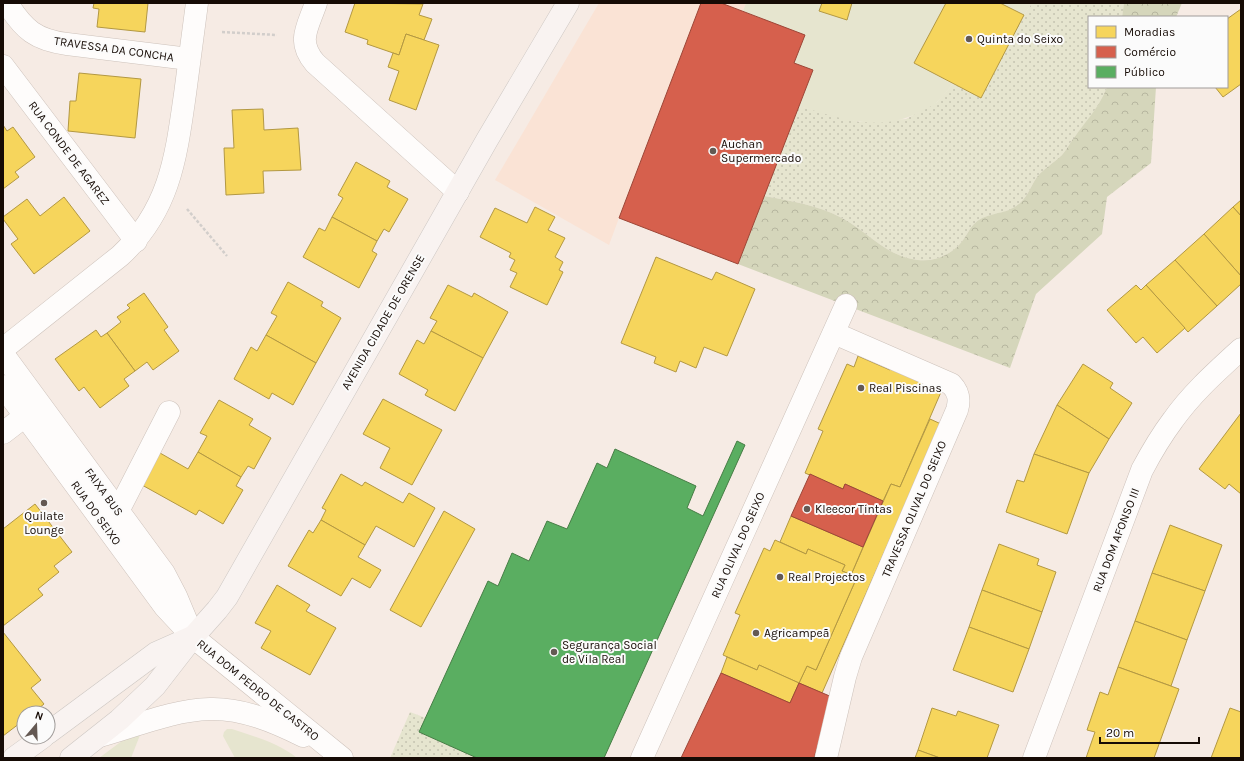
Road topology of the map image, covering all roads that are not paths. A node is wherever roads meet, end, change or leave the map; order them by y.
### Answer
1 (7, 3) edge
2 (197, 3) edge
3 (316, 3) edge
4 (568, 3) edge
5 (189, 59) junction
6 (3, 66) edge
7 (458, 192) junction
8 (136, 240) junction
9 (846, 305) dead end
10 (834, 333) junction
11 (3, 349) edge
12 (1241, 349) edge
13 (3, 354) edge
14 (3, 386) edge
15 (169, 412) dead end
16 (25, 416) junction
17 (3, 432) edge
18 (118, 511) junction
19 (108, 530) junction
20 (193, 637) junction
21 (56, 727) edge
22 (100, 736) junction
23 (32, 745) edge
24 (337, 754) edge
25 (14, 758) edge
26 (71, 758) edge
27 (642, 758) edge
28 (826, 758) edge
29 (1034, 758) edge

1 - 5 street, TRAVESSA DA CONCHA
2 - 5 street
3 - 7 street
4 - 7 main road, AVENIDA CIDADE DE ORENSE
5 - 8 street
6 - 8 street, RUA CONDE DE AGAREZ
7 - 20 main road, AVENIDA CIDADE DE ORENSE
8 - 11 street
9 - 10 street, RUA OLIVAL DO SEIXO
10 - 27 street, RUA OLIVAL DO SEIXO
10 - 28 street, TRAVESSA OLIVAL DO SEIXO
12 - 29 street, RUA DOM AFONSO III
13 - 18 street, FAIXA BUS
14 - 16 street, RUA DO SEIXO
15 - 18 street
16 - 17 street
16 - 19 street, RUA DO SEIXO
18 - 19 street
18 - 20 street, FAIXA BUS
19 - 20 street, RUA DO SEIXO
20 - 21 main road, AVENIDA CIDADE DE ORENSE
20 - 22 main road, AVENIDA CIDADE DE ORENSE
20 - 24 street, RUA DOM PEDRO DE CASTRO
22 - 24 street
22 - 26 main road, AVENIDA CIDADE DE ORENSE
23 - 25 main road

